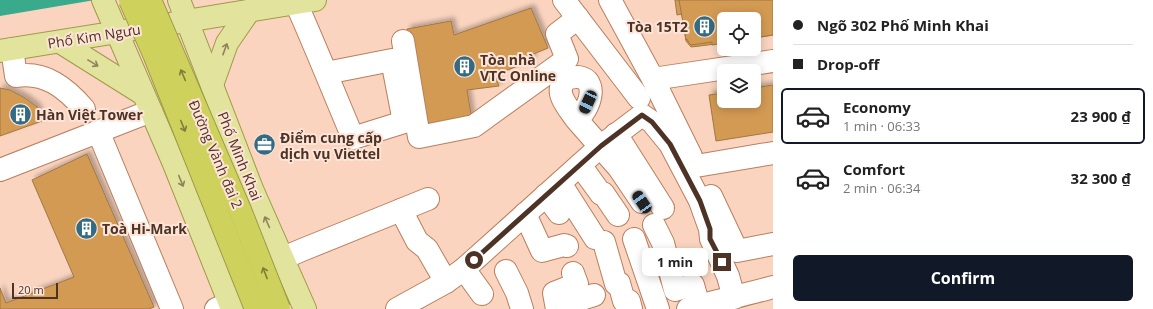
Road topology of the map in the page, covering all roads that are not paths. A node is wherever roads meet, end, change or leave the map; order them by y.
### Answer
1 (130, 0) edge
2 (150, 0) edge
3 (564, 0) edge
4 (610, 0) edge
5 (305, 2) edge
6 (182, 7) edge
7 (249, 11) junction
8 (109, 15) edge
9 (578, 18) junction
10 (403, 41) dead end
11 (60, 42) junction
12 (6, 50) edge
13 (773, 61) edge
14 (326, 73) dead end
15 (8, 77) edge
16 (653, 79) junction
17 (212, 85) junction
18 (147, 102) junction
19 (640, 106) junction
20 (84, 109) dead end
21 (576, 119) dead end
22 (98, 131) junction
23 (608, 140) junction
24 (773, 153) edge
25 (580, 165) junction
26 (696, 166) junction
27 (0, 170) edge
28 (553, 189) junction
29 (428, 199) dead end
30 (642, 202) dead end
31 (401, 210) junction
32 (559, 213) dead end
33 (525, 214) junction
34 (618, 215) dead end
35 (634, 239) dead end
36 (773, 244) edge
37 (567, 246) dead end
38 (283, 258) junction
39 (464, 269) junction
40 (506, 271) dead end
41 (573, 273) dead end
42 (446, 282) junction
43 (773, 287) edge
44 (482, 294) dead end
45 (594, 295) dead end
46 (739, 301) edge
47 (226, 307) edge
48 (694, 307) edge
49 (557, 308) edge
50 (172, 309) edge
51 (256, 309) edge
52 (280, 309) edge
53 (305, 309) edge
54 (397, 309) edge
55 (522, 309) edge
56 (631, 309) edge
57 (658, 309) edge

1 -> 51 highway, Đường Vành đai 2, bridge
52 -> 2 highway, Đường Vành đai 2, bridge
3 - 9 street
4 - 16 street
5 - 7 main road, Phố Kim Ngưu
5 - 14 street
6 - 7 main road, Phố Kim Ngưu
6 - 8 main road, Phố Kim Ngưu
6 - 17 main road, Phố Minh Khai
17 -> 7 main road
8 - 11 main road, Phố Kim Ngưu
8 - 18 main road
9 - 10 street
9 - 19 street
11 - 12 main road, Phố Kim Ngưu
11 -> 18 main road
12 - 15 street
13 - 16 street
15 - 20 street
16 - 26 street
38 -> 17 main road, Phố Minh Khai
18 - 22 street
18 -> 47 main road
19 - 23 street
19 - 46 street
21 - 23 street
22 - 27 street
22 - 50 street
23 - 25 street
23 - 30 street
23 - 48 street
24 - 26 street
25 - 28 street
25 - 34 street
26 - 36 street
28 - 32 street
28 - 33 street
28 - 56 street
29 - 31 street
31 - 38 street
31 - 42 street
33 - 37 street
33 - 39 street
35 - 57 street
38 - 53 main road, Phố Minh Khai
39 - 42 street
39 - 44 street
40 - 55 street
41 - 49 street
42 - 54 street
43 - 46 street
45 - 49 street
46 - 48 street

